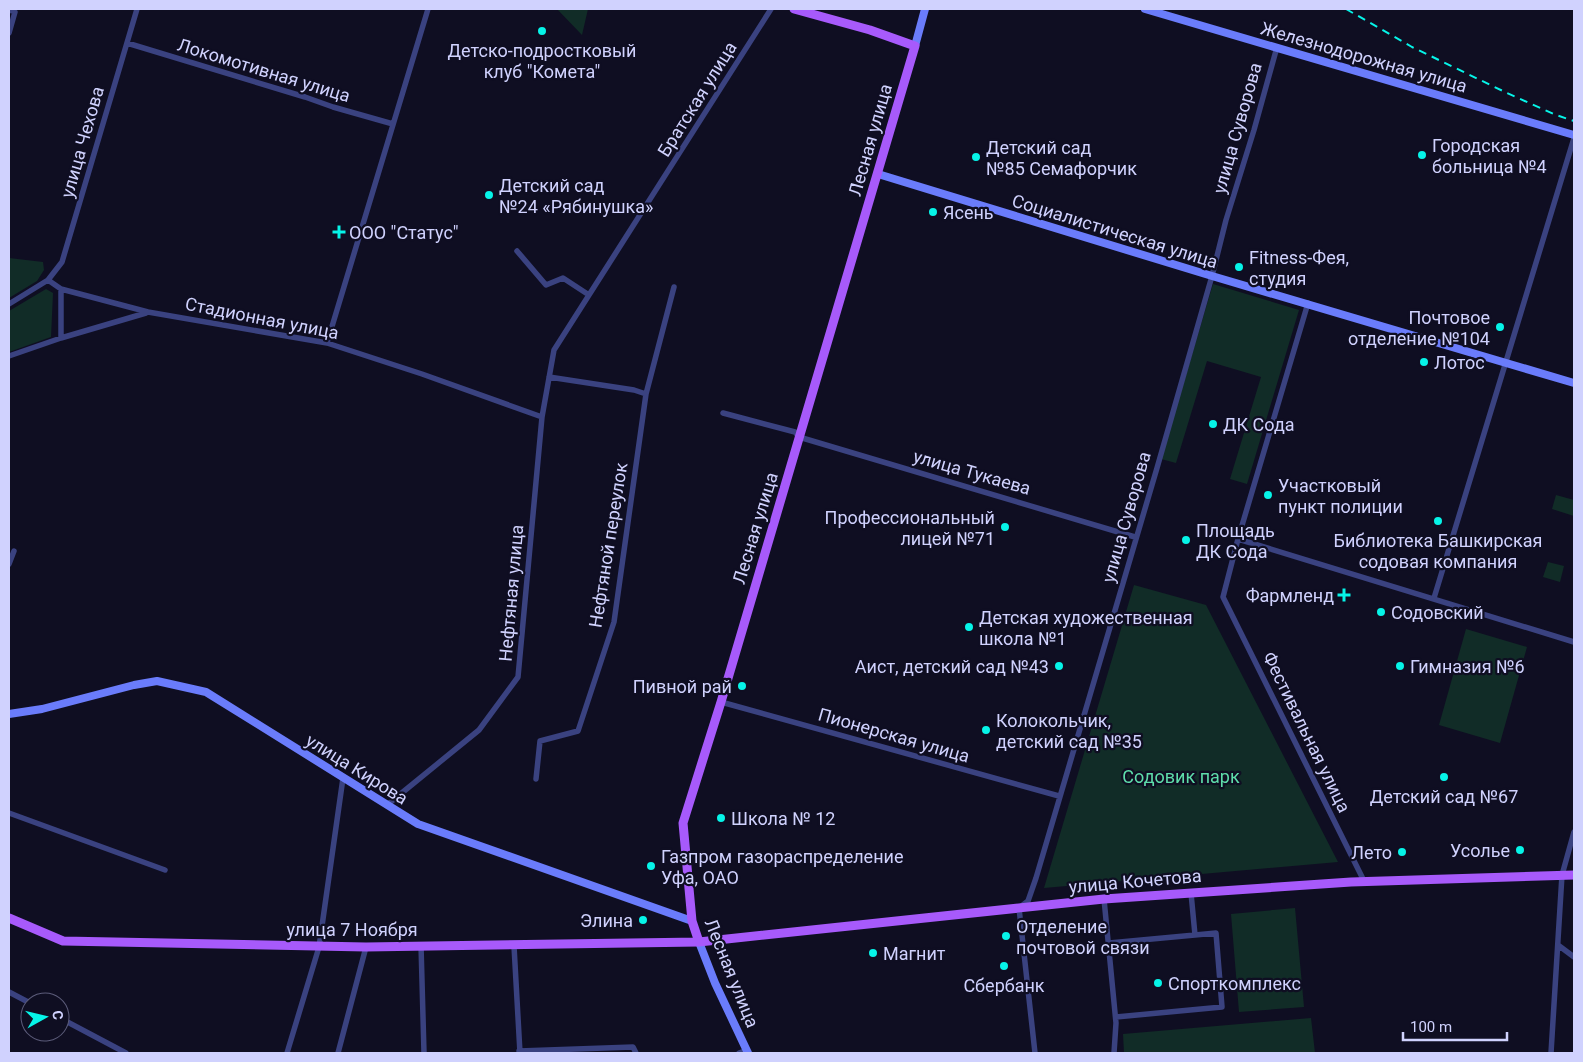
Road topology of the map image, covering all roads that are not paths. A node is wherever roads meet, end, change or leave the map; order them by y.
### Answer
1 (137, 9) edge
2 (428, 9) edge
3 (771, 9) edge
4 (794, 9) edge
5 (925, 9) edge
6 (1145, 9) edge
7 (9, 10) edge
8 (9, 32) edge
9 (127, 43) junction
10 (914, 46) junction
11 (1277, 47) junction
12 (393, 124) junction
13 (1574, 137) edge
14 (878, 174) junction
15 (517, 251) dead end
16 (1212, 276) junction
17 (48, 280) junction
18 (674, 287) dead end
19 (60, 289) junction
20 (589, 295) junction
21 (1308, 303) junction
22 (9, 304) edge
23 (148, 312) junction
24 (61, 338) junction
25 (327, 343) junction
26 (9, 356) edge
27 (1506, 362) junction
28 (549, 377) junction
29 (1574, 383) edge
30 (646, 394) junction
31 (723, 413) dead end
32 (542, 418) junction
33 (800, 437) junction
34 (1135, 537) junction
35 (1238, 539) junction
36 (14, 551) dead end
37 (9, 564) edge
38 (1434, 598) junction
39 (1574, 642) edge
40 (720, 702) junction
41 (9, 714) edge
42 (343, 778) junction
43 (536, 779) dead end
44 (1059, 796) junction
45 (388, 805) junction
46 (9, 814) edge
47 (1574, 832) edge
48 (165, 870) dead end
49 (1562, 875) junction
50 (1574, 875) edge
51 (1364, 881) junction
52 (1191, 893) junction
53 (1104, 899) junction
54 (1028, 901) junction
55 (1037, 906) junction
56 (1019, 908) junction
57 (9, 918) edge
58 (692, 921) junction
59 (1194, 935) junction
60 (699, 942) junction
61 (1109, 943) junction
62 (421, 945) junction
63 (1558, 945) junction
64 (318, 946) junction
65 (514, 946) junction
66 (366, 947) junction
67 (1574, 957) edge
68 (1116, 1018) junction
69 (70, 1023) edge
70 (520, 1052) edge
71 (745, 1052) edge
72 (126, 1053) edge
73 (287, 1053) edge
74 (338, 1053) edge
75 (424, 1053) edge
76 (636, 1053) edge
77 (1035, 1053) edge
78 (1114, 1053) edge
79 (1551, 1053) edge

1 - 9 street, улица Чехова
2 - 12 street
3 - 20 street, Братская улица
4 - 10 main road
5 - 10 street, Лесная улица
6 - 11 street, Железнодорожная улица
7 - 8 street
9 - 12 street, Локомотивная улица
9 - 17 street, улица Чехова
10 - 14 main road, Лесная улица
11 - 13 street, Железнодорожная улица
11 - 16 street, улица Суворова
12 - 25 street
13 - 27 street
14 - 16 street, Социалистическая улица
14 - 33 main road, Лесная улица
15 - 20 street
16 - 21 street, Социалистическая улица
16 - 34 street, улица Суворова
17 - 19 street, Стадионная улица
17 - 22 street
18 - 30 street, Нефтяной переулок
19 - 23 street, Стадионная улица
19 - 24 street
20 - 28 street, Братская улица
21 - 27 street, Социалистическая улица
21 - 35 street
23 - 24 street
23 - 25 street, Стадионная улица
24 - 26 street
25 - 32 street, Стадионная улица
27 - 29 street, Социалистическая улица
27 - 38 street
28 - 30 street
28 - 32 street, Братская улица
30 - 43 street, Нефтяной переулок
31 - 33 street, улица Тукаева
32 - 45 street, Нефтяная улица
33 - 34 street, улица Тукаева
33 - 40 main road, Лесная улица
34 - 44 street, улица Суворова
35 - 38 street
35 - 51 street, Фестивальная улица
36 - 37 street
38 - 39 street
40 - 44 street, Пионерская улица
40 - 58 main road, Лесная улица
41 - 42 street, улица Кирова
42 - 45 street, улица Кирова
42 - 64 street
44 - 54 street, улица Суворова
45 - 58 street, улица Кирова
46 - 48 street
47 - 49 street
49 - 50 main road, улица Кочетова
49 - 51 main road, улица Кочетова
49 - 63 street
51 - 52 main road, улица Кочетова
52 - 53 main road, улица Кочетова
52 - 59 street
53 - 55 main road, улица Кочетова
53 - 61 street
54 - 55 street
54 - 56 street
55 - 56 main road, улица Кочетова
56 - 60 main road, улица Кочетова
56 - 77 street
57 - 64 main road, улица 7 Ноября
58 - 60 main road, Лесная улица
59 - 61 street
59 - 68 street
60 - 65 main road, улица 7 Ноября
60 - 71 street, Лесная улица
61 - 68 street
62 - 65 main road, улица 7 Ноября
62 - 66 main road, улица 7 Ноября
62 - 75 street
63 - 67 street
63 - 79 street
64 - 66 main road, улица 7 Ноября
64 - 73 street
65 - 70 street
66 - 74 street
68 - 78 street
69 - 72 street
70 - 76 street

